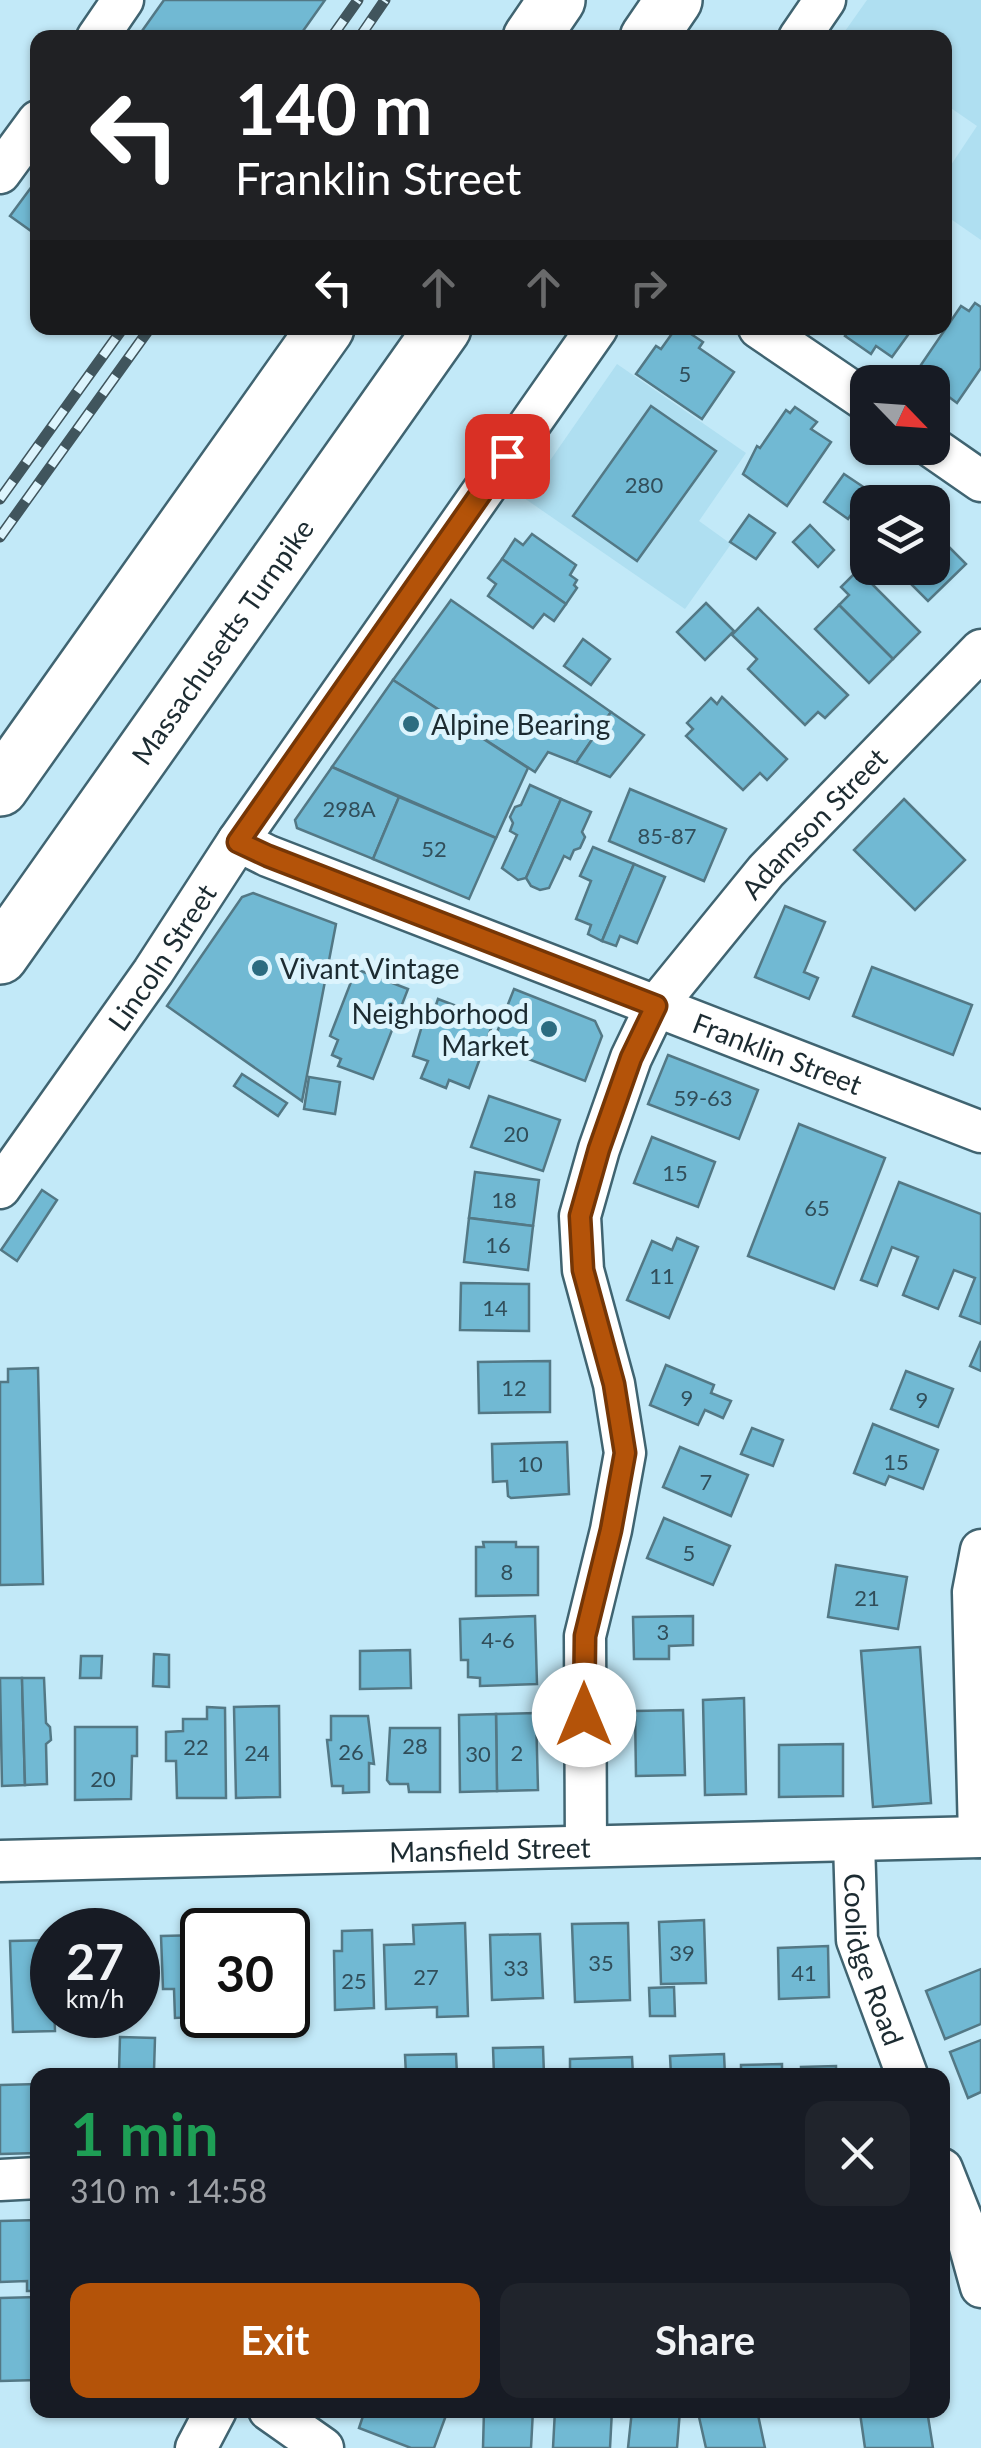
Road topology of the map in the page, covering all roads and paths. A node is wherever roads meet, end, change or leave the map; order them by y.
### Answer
1 (123, 0) edge
2 (557, 0) edge
3 (674, 0) edge
4 (825, 0) edge
5 (102, 30) edge
6 (536, 30) edge
7 (653, 30) edge
8 (804, 30) edge
9 (30, 132) edge
10 (0, 174) edge
11 (321, 335) edge
12 (438, 335) edge
13 (591, 335) edge
14 (769, 335) edge
15 (850, 390) edge
16 (950, 459) edge
17 (981, 481) edge
18 (981, 650) edge
19 (0, 788) edge
20 (238, 842) junction
21 (0, 956) edge
22 (656, 1006) junction
23 (981, 1132) edge
24 (0, 1188) edge
25 (981, 1550) edge
26 (980, 1837) edge
27 (854, 1842) junction
28 (586, 1846) junction
29 (0, 1860) edge
30 (904, 2068) edge
31 (30, 2178) edge
32 (0, 2180) edge
33 (950, 2190) edge
34 (962, 2221) edge
35 (981, 2287) edge
36 (212, 2418) edge
37 (280, 2418) edge
38 (196, 2448) edge
39 (323, 2448) edge

1 - 5 street
2 - 6 highway
3 - 7 highway
4 - 8 street
9 - 10 street
11 - 19 highway
12 - 21 highway, Massachusetts Turnpike
13 - 20 street, Lincoln Street
14 - 15 street
16 - 17 street
18 - 22 street, Adamson Street
20 - 22 street, Franklin Street
20 - 24 street, Lincoln Street
22 - 23 street, Franklin Street
22 - 28 street, Adamson Street
25 - 26 street
26 - 27 street, Mansfield Street
27 - 28 street, Mansfield Street
27 - 30 street, Coolidge Road
28 - 29 street, Mansfield Street
31 - 32 street
33 - 34 street
34 - 35 street
36 - 38 street
37 - 39 street

